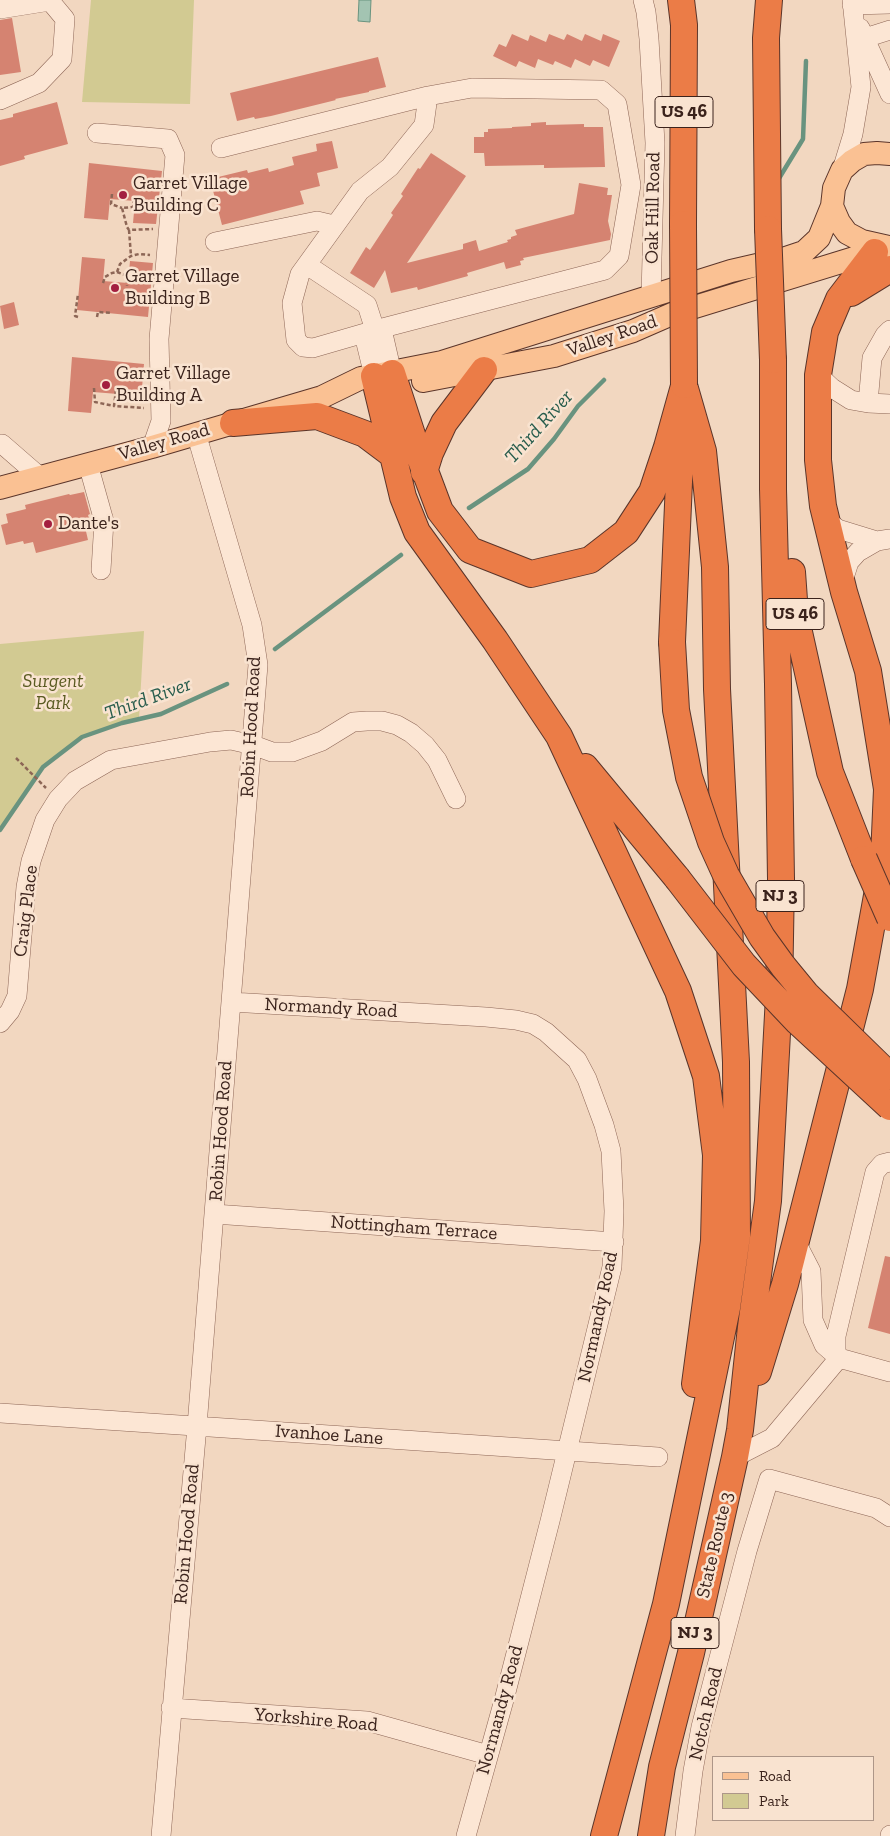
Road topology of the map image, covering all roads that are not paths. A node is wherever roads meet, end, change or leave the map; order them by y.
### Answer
1 (643, 0) edge
2 (681, 0) edge
3 (756, 0) edge
4 (769, 0) edge
5 (890, 4) edge
6 (852, 6) edge
7 (0, 9) edge
8 (890, 30) edge
9 (766, 38) junction
10 (865, 38) junction
11 (890, 94) edge
12 (428, 96) junction
13 (0, 100) edge
14 (96, 133) dead end
15 (221, 148) dead end
16 (890, 154) edge
17 (842, 170) junction
18 (832, 206) junction
19 (334, 226) junction
20 (215, 242) dead end
21 (886, 254) edge
22 (307, 265) junction
23 (651, 296) junction
24 (375, 330) junction
25 (890, 330) edge
26 (881, 358) edge
27 (773, 360) junction
28 (484, 370) junction
29 (818, 375) junction
30 (385, 381) junction
31 (684, 385) junction
32 (868, 403) junction
33 (890, 404) edge
34 (233, 423) junction
35 (196, 433) junction
36 (0, 444) edge
37 (152, 447) junction
38 (393, 455) junction
39 (0, 460) edge
40 (88, 464) junction
41 (424, 472) junction
42 (40, 477) junction
43 (0, 488) edge
44 (826, 520) junction
45 (883, 540) edge
46 (101, 570) dead end
47 (842, 584) junction
48 (559, 736) junction
49 (252, 745) junction
50 (456, 799) dead end
51 (890, 918) edge
52 (231, 1002) junction
53 (0, 1023) edge
54 (890, 1076) edge
55 (890, 1107) edge
56 (890, 1162) edge
57 (214, 1214) junction
58 (614, 1242) junction
59 (796, 1242) junction
60 (839, 1358) junction
61 (890, 1372) edge
62 (0, 1413) edge
63 (197, 1426) junction
64 (740, 1430) junction
65 (699, 1442) junction
66 (567, 1451) junction
67 (658, 1457) dead end
68 (735, 1457) junction
69 (890, 1517) edge
70 (171, 1708) junction
71 (488, 1756) junction
72 (161, 1836) edge
73 (466, 1836) edge
74 (604, 1836) edge
75 (651, 1836) edge
76 (685, 1836) edge

1 - 23 street, Oak Hill Road
2 - 31 highway, US 46, bridge
3 - 9 highway, US 46
4 - 9 highway
5 - 6 street
6 - 10 street
6 - 17 street
7 - 13 street
8 - 10 street
9 - 27 highway, US 46, bridge
10 - 11 street
12 - 15 street
12 - 19 street
12 - 24 street
14 - 37 street
16 - 17 main road
17 - 18 main road, Valley Road
18 - 21 main road
18 - 23 main road, Valley Road
19 - 20 street
19 - 22 street
21 - 28 main road, Valley Road
21 - 29 highway
22 - 24 street
22 - 24 street
23 - 30 main road, Valley Road
24 - 30 street
25 - 26 street
26 - 32 street
27 - 51 highway, US 46, bridge
27 - 64 highway, NJ 3
28 - 30 main road, Valley Road
28 - 41 highway
29 - 32 street
29 - 44 highway
30 - 34 main road, Valley Road
30 - 38 highway
30 - 41 highway
31 - 41 highway
31 - 54 highway, US 46, bridge
31 - 65 highway, NJ 3
32 - 33 street
34 - 35 main road, Valley Road
34 - 38 highway
35 - 37 main road, Valley Road
35 - 49 street, Robin Hood Road
36 - 42 street
37 - 40 main road, Valley Road
38 - 48 highway
39 - 42 street
40 - 42 main road, Valley Road
40 - 46 street
42 - 43 main road, Valley Road
44 - 45 street
44 - 47 highway
45 - 47 street
47 - 59 highway
48 - 55 highway, bridge
48 - 65 highway
49 - 50 street, Craig Place
49 - 52 street, Robin Hood Road
49 - 53 street, Craig Place
52 - 57 street, Robin Hood Road
52 - 58 street, Normandy Road
56 - 60 street
57 - 58 street, Nottingham Terrace
57 - 63 street, Robin Hood Road
58 - 66 street, Normandy Road
59 - 60 street
59 - 64 highway
60 - 61 street
60 - 68 street
62 - 63 street, Ivanhoe Lane
63 - 66 street, Ivanhoe Lane
63 - 70 street, Robin Hood Road
64 - 68 highway, State Route 3 / NJ 3
65 - 74 highway, State Route 3 / NJ 3
66 - 67 street, Ivanhoe Lane
66 - 71 street, Normandy Road
68 - 75 highway, State Route 3 / NJ 3
69 - 76 street, Notch Road
70 - 71 street, Yorkshire Road
70 - 72 street, Robin Hood Road
71 - 73 street, Normandy Road

